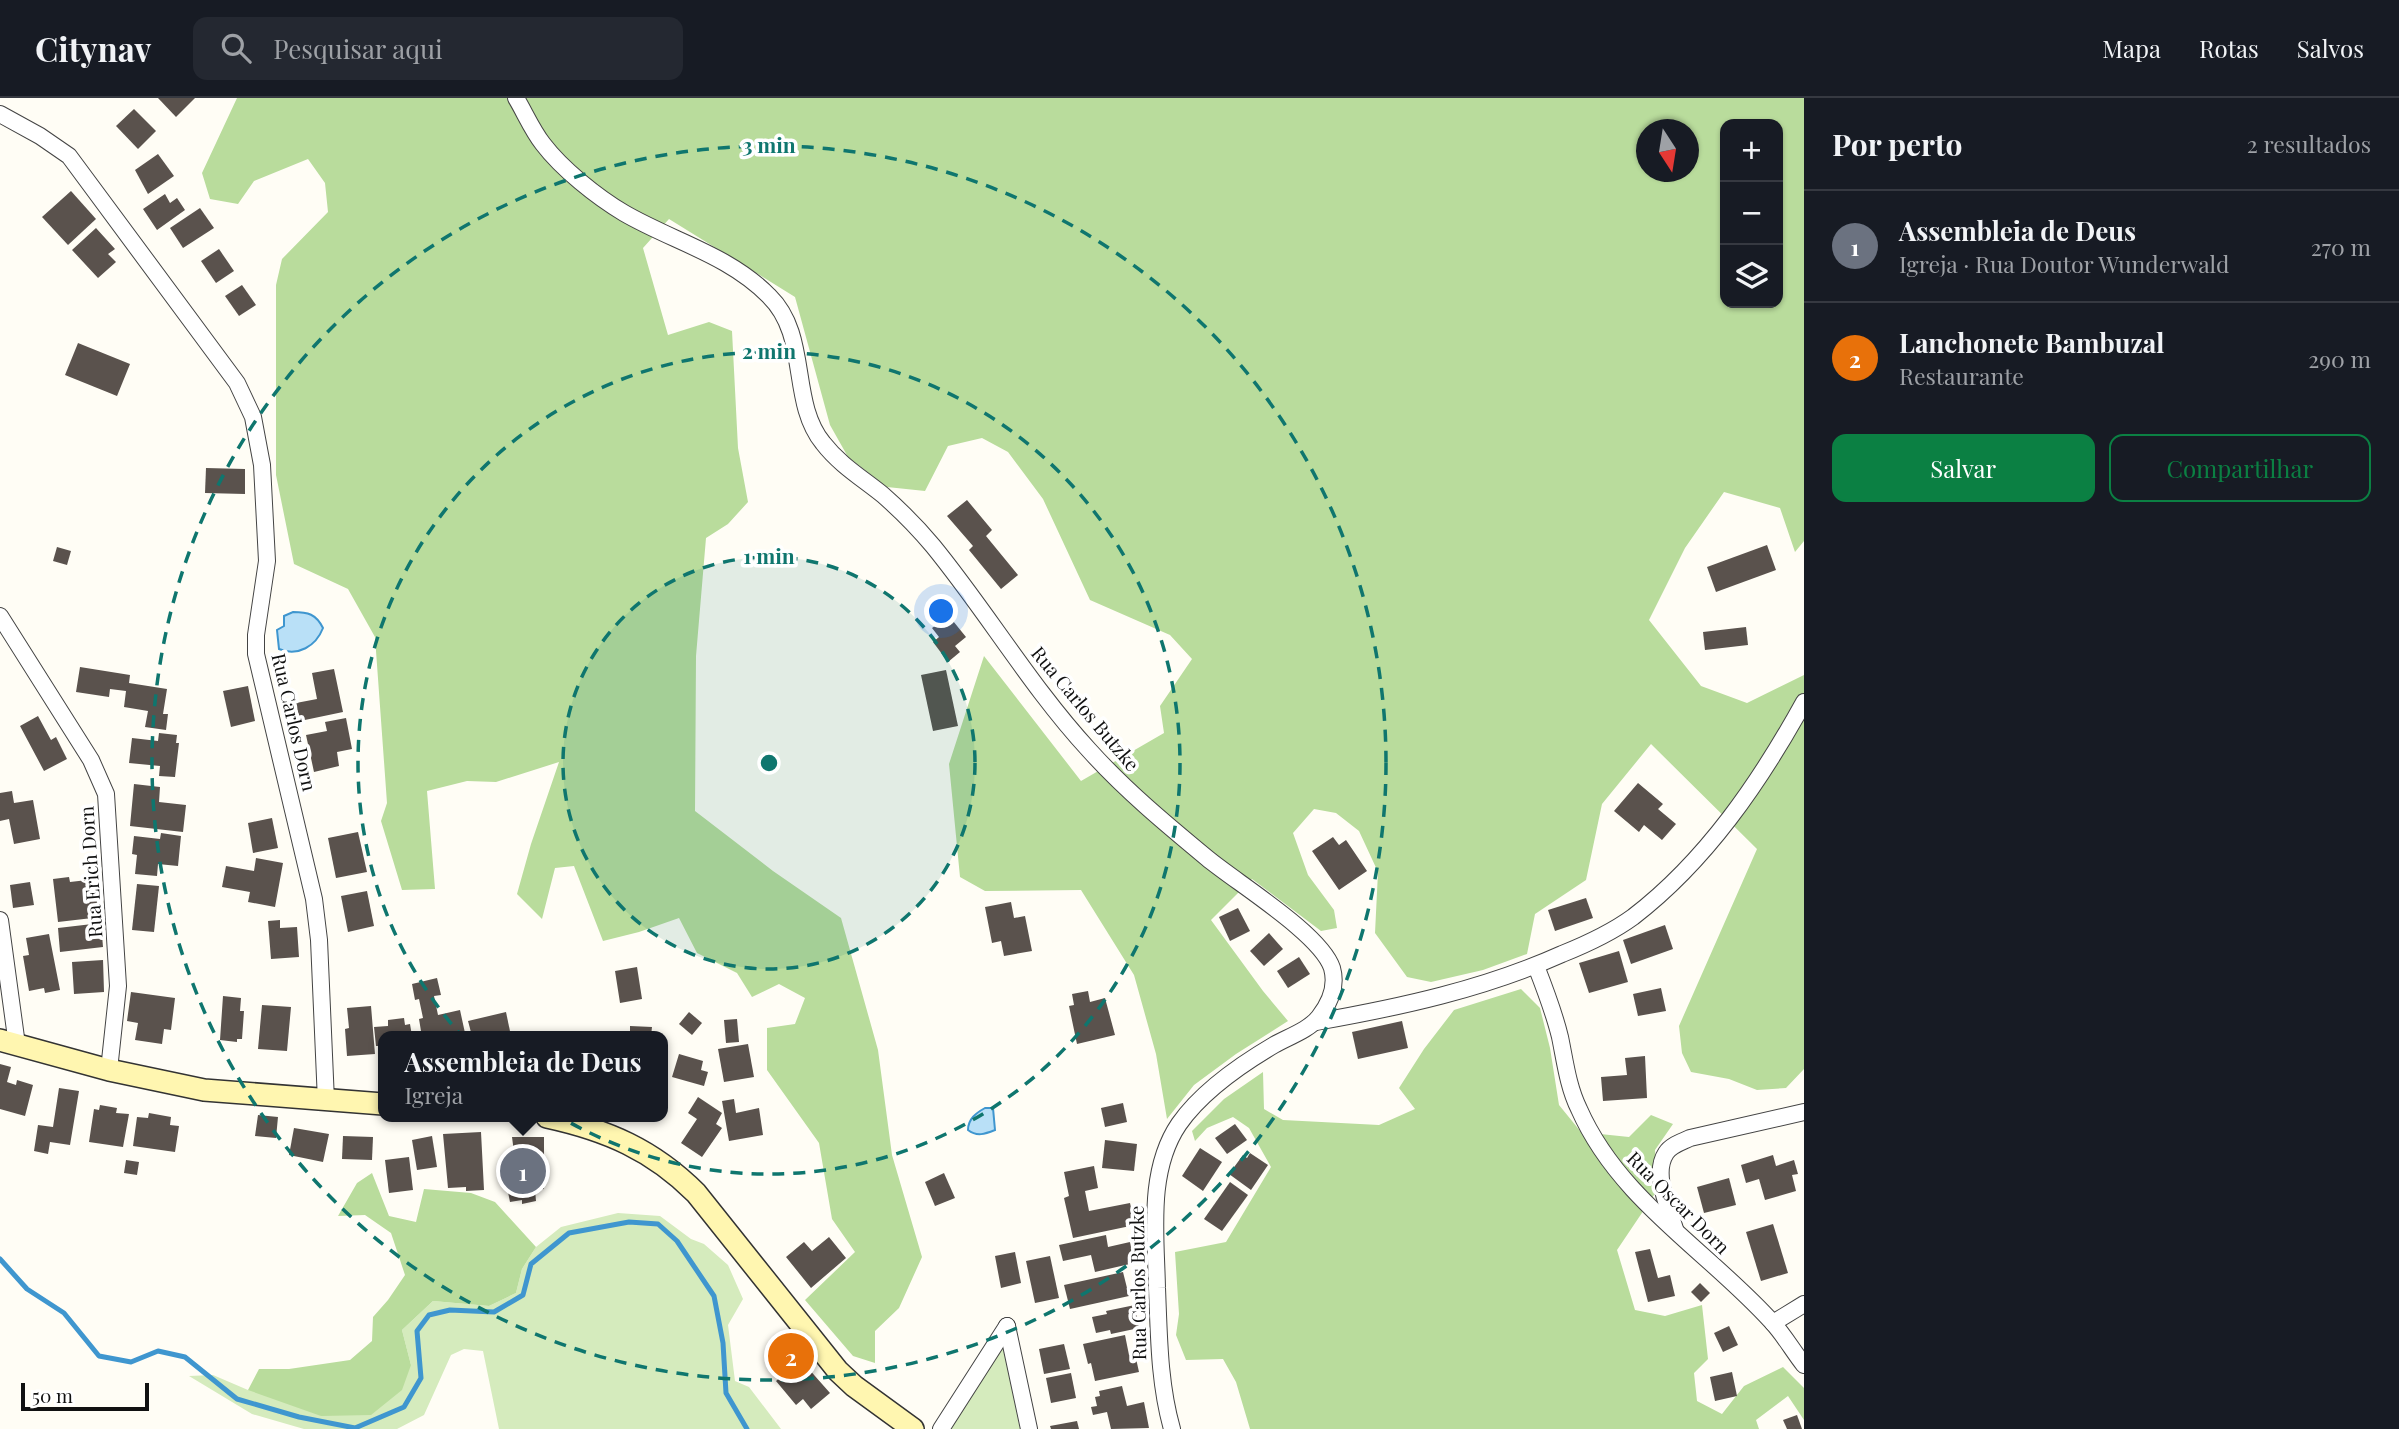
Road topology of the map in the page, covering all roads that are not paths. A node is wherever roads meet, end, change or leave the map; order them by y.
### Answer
1 (516, 98) edge
2 (0, 114) edge
3 (0, 616) edge
4 (1804, 702) edge
5 (0, 920) edge
6 (1536, 966) junction
7 (1316, 1022) junction
8 (9, 1043) edge
9 (109, 1070) junction
10 (326, 1101) junction
11 (378, 1104) edge
12 (1804, 1112) edge
13 (567, 1122) edge
14 (1676, 1232) junction
15 (1804, 1304) edge
16 (1773, 1323) junction
17 (1804, 1365) edge
18 (913, 1429) edge
19 (941, 1429) edge
20 (1029, 1429) edge
21 (1172, 1429) edge

1 - 7 street, Rua Carlos Butzke
2 - 10 street, Rua Carlos Dorn
3 - 9 street, Rua Erich Dorn
4 - 6 street
5 - 8 street
6 - 7 street
6 - 14 street, Rua Oscar Dorn
7 - 21 street, Rua Carlos Butzke
8 - 9 street
9 - 10 street
10 - 11 street
12 - 14 street
13 - 18 street
14 - 16 street, Rua Oscar Dorn
15 - 16 street
16 - 17 street, Rua Oscar Dorn
19 - 20 street

